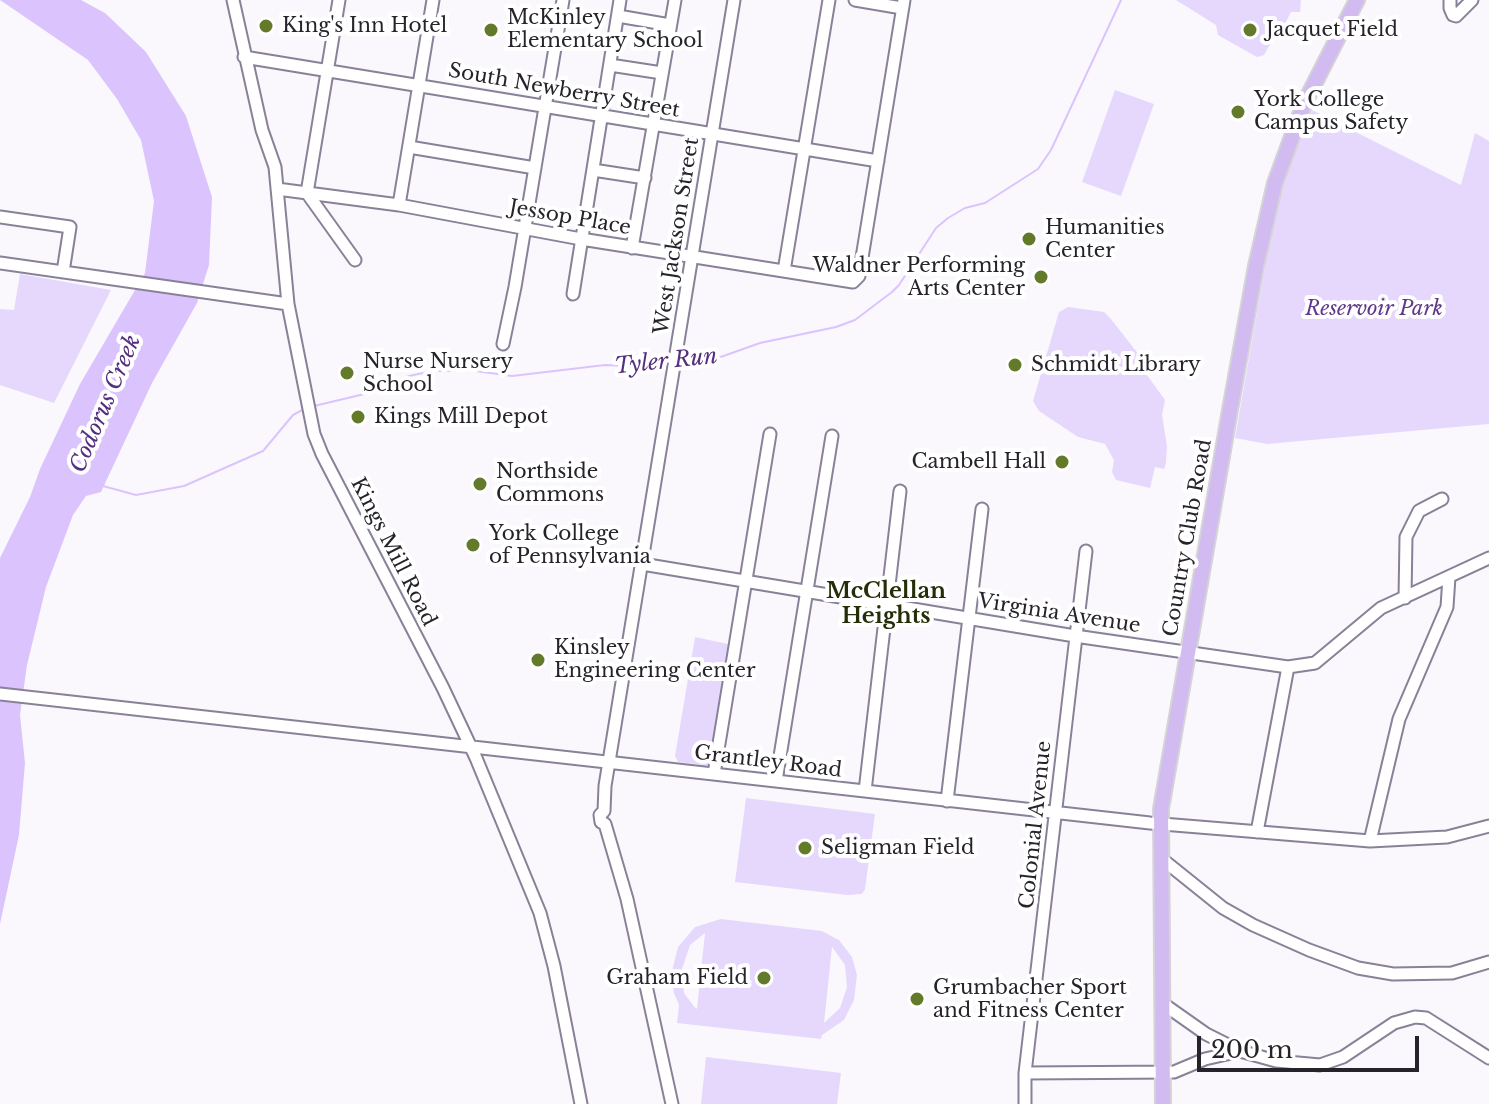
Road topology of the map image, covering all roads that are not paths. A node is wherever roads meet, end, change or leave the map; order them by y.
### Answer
1 (339, 0) edge
2 (433, 0) edge
3 (563, 0) edge
4 (620, 0) edge
5 (675, 0) edge
6 (734, 0) edge
7 (829, 0) edge
8 (855, 0) edge
9 (1357, 0) edge
10 (1450, 0) edge
11 (1472, 0) edge
12 (234, 3) edge
13 (903, 4) edge
14 (618, 16) junction
15 (670, 25) junction
16 (244, 57) junction
17 (610, 65) junction
18 (327, 69) junction
19 (662, 73) junction
20 (418, 84) junction
21 (546, 106) junction
22 (601, 116) junction
23 (654, 124) junction
24 (713, 134) junction
25 (409, 147) junction
26 (805, 149) junction
27 (878, 161) junction
28 (275, 167) junction
29 (535, 168) junction
30 (593, 170) junction
31 (645, 178) junction
32 (277, 189) junction
33 (294, 191) junction
34 (307, 193) junction
35 (399, 205) junction
36 (0, 217) edge
37 (525, 229) junction
38 (581, 239) junction
39 (632, 248) junction
40 (692, 256) junction
41 (355, 260) dead end
42 (0, 263) edge
43 (784, 271) junction
44 (63, 272) junction
45 (573, 294) dead end
46 (288, 304) junction
47 (503, 344) dead end
48 (770, 434) dead end
49 (832, 436) dead end
50 (900, 491) dead end
51 (1442, 499) dead end
52 (982, 509) dead end
53 (1086, 551) dead end
54 (1489, 558) edge
55 (642, 564) junction
56 (1449, 577) junction
57 (746, 581) junction
58 (807, 591) junction
59 (1405, 598) junction
60 (887, 604) junction
61 (969, 617) junction
62 (1075, 636) junction
63 (1188, 653) junction
64 (1288, 667) junction
65 (0, 694) edge
66 (470, 747) junction
67 (609, 761) junction
68 (714, 774) junction
69 (776, 781) junction
70 (865, 791) junction
71 (947, 801) junction
72 (1055, 813) junction
73 (1161, 823) junction
74 (1489, 826) edge
75 (1257, 832) junction
76 (1370, 841) junction
77 (1162, 859) junction
78 (1489, 962) edge
79 (1162, 1003) junction
80 (1240, 1051) junction
81 (1484, 1056) edge
82 (1489, 1065) edge
83 (1025, 1073) junction
84 (1163, 1073) junction
85 (581, 1104) edge
86 (672, 1104) edge
87 (1025, 1104) edge
88 (1163, 1104) edge

1 - 18 street
2 - 20 street
3 - 21 street
4 - 14 street
5 - 15 street
6 - 24 street, West Jackson Street
7 - 26 street
8 - 13 street
9 - 63 main road, Country Club Road
10 - 11 street
12 - 16 street, Kings Mill Road
13 - 27 street
14 - 15 street
14 - 17 street
15 - 19 street
16 - 18 street, South Newberry Street
16 - 28 street, Kings Mill Road
17 - 19 street
17 - 22 street
18 - 20 street, South Newberry Street
18 - 34 street
19 - 23 street
20 - 21 street, South Newberry Street
20 - 25 street
21 - 22 street, South Newberry Street
21 - 29 street
22 - 23 street, South Newberry Street
22 - 30 street
23 - 24 street, South Newberry Street
23 - 31 street
24 - 26 street, South Newberry Street
24 - 40 street, West Jackson Street
25 - 29 street
25 - 35 street
26 - 27 street, South Newberry Street
26 - 43 street
27 - 43 street, Jessop Place
28 - 32 street, Kings Mill Road
28 - 33 street
29 - 37 street
30 - 31 street
30 - 38 street
31 - 39 street
32 - 33 street, Jessop Place
32 - 46 street, Kings Mill Road
33 - 34 street, Jessop Place
34 - 35 street, Jessop Place
34 - 41 street
35 - 37 street, Jessop Place
36 - 44 street
37 - 38 street, Jessop Place
37 - 47 street
38 - 39 street, Jessop Place
38 - 45 street
39 - 40 street, Jessop Place
40 - 43 street, Jessop Place
40 - 55 street, West Jackson Street
42 - 44 street
44 - 46 street
46 - 66 street, Kings Mill Road
48 - 57 street
49 - 58 street
50 - 60 street
51 - 59 street
52 - 61 street
53 - 62 street, Colonial Avenue
54 - 56 street, Virginia Avenue
55 - 57 street, Virginia Avenue
55 - 67 street, West Jackson Street
56 - 59 street, Virginia Avenue
56 - 76 street
57 - 58 street, Virginia Avenue
57 - 68 street
58 - 60 street, Virginia Avenue
58 - 69 street
59 - 64 street, Virginia Avenue
60 - 61 street, Virginia Avenue
60 - 70 street
61 - 62 street, Virginia Avenue
61 - 71 street
62 - 63 street, Virginia Avenue
62 - 72 street, Colonial Avenue
63 - 64 street, Virginia Avenue
63 - 73 main road, Country Club Road
64 - 75 street
65 - 66 street, Grantley Road
66 - 67 street, Grantley Road
66 - 85 street, Kings Mill Road
67 - 68 street, Grantley Road
67 - 86 street, West Jackson Street
68 - 69 street, Grantley Road
69 - 70 street, Grantley Road
70 - 71 street, Grantley Road
71 - 72 street, Grantley Road
72 - 73 street, Grantley Road
72 - 83 street, Colonial Avenue
73 - 75 street, Grantley Road
73 - 77 main road, Country Club Road
74 - 76 street, Grantley Road
75 - 76 street, Grantley Road
77 - 78 street
77 - 79 main road, Country Club Road
79 - 80 street
79 - 84 main road, Country Club Road
80 - 81 street
80 - 84 street
81 - 82 street
83 - 84 street
83 - 87 street, Colonial Avenue
84 - 88 main road, Country Club Road

